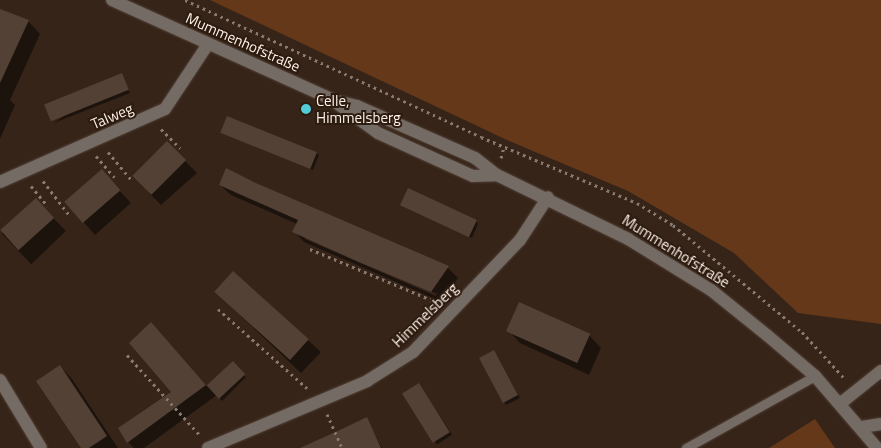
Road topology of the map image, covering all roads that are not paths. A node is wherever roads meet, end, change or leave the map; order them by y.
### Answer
1 (112, 0) edge
2 (208, 44) junction
3 (0, 182) edge
4 (548, 197) junction
5 (881, 370) edge
6 (815, 376) junction
7 (0, 380) edge
8 (841, 403) junction
9 (881, 424) edge
10 (862, 427) junction
11 (210, 447) edge
12 (41, 448) edge
13 (686, 448) edge
14 (877, 448) edge

1 - 2 street, Mummenhofstraße
2 - 3 street, Talweg
2 - 4 street, Mummenhofstraße
4 - 6 street, Mummenhofstraße
4 - 11 street, Himmelsberg
5 - 8 street
6 - 8 street, Mummenhofstraße
6 - 13 lane
7 - 12 street
8 - 10 street, Mummenhofstraße
9 - 10 street
10 - 14 street, Mummenhofstraße

